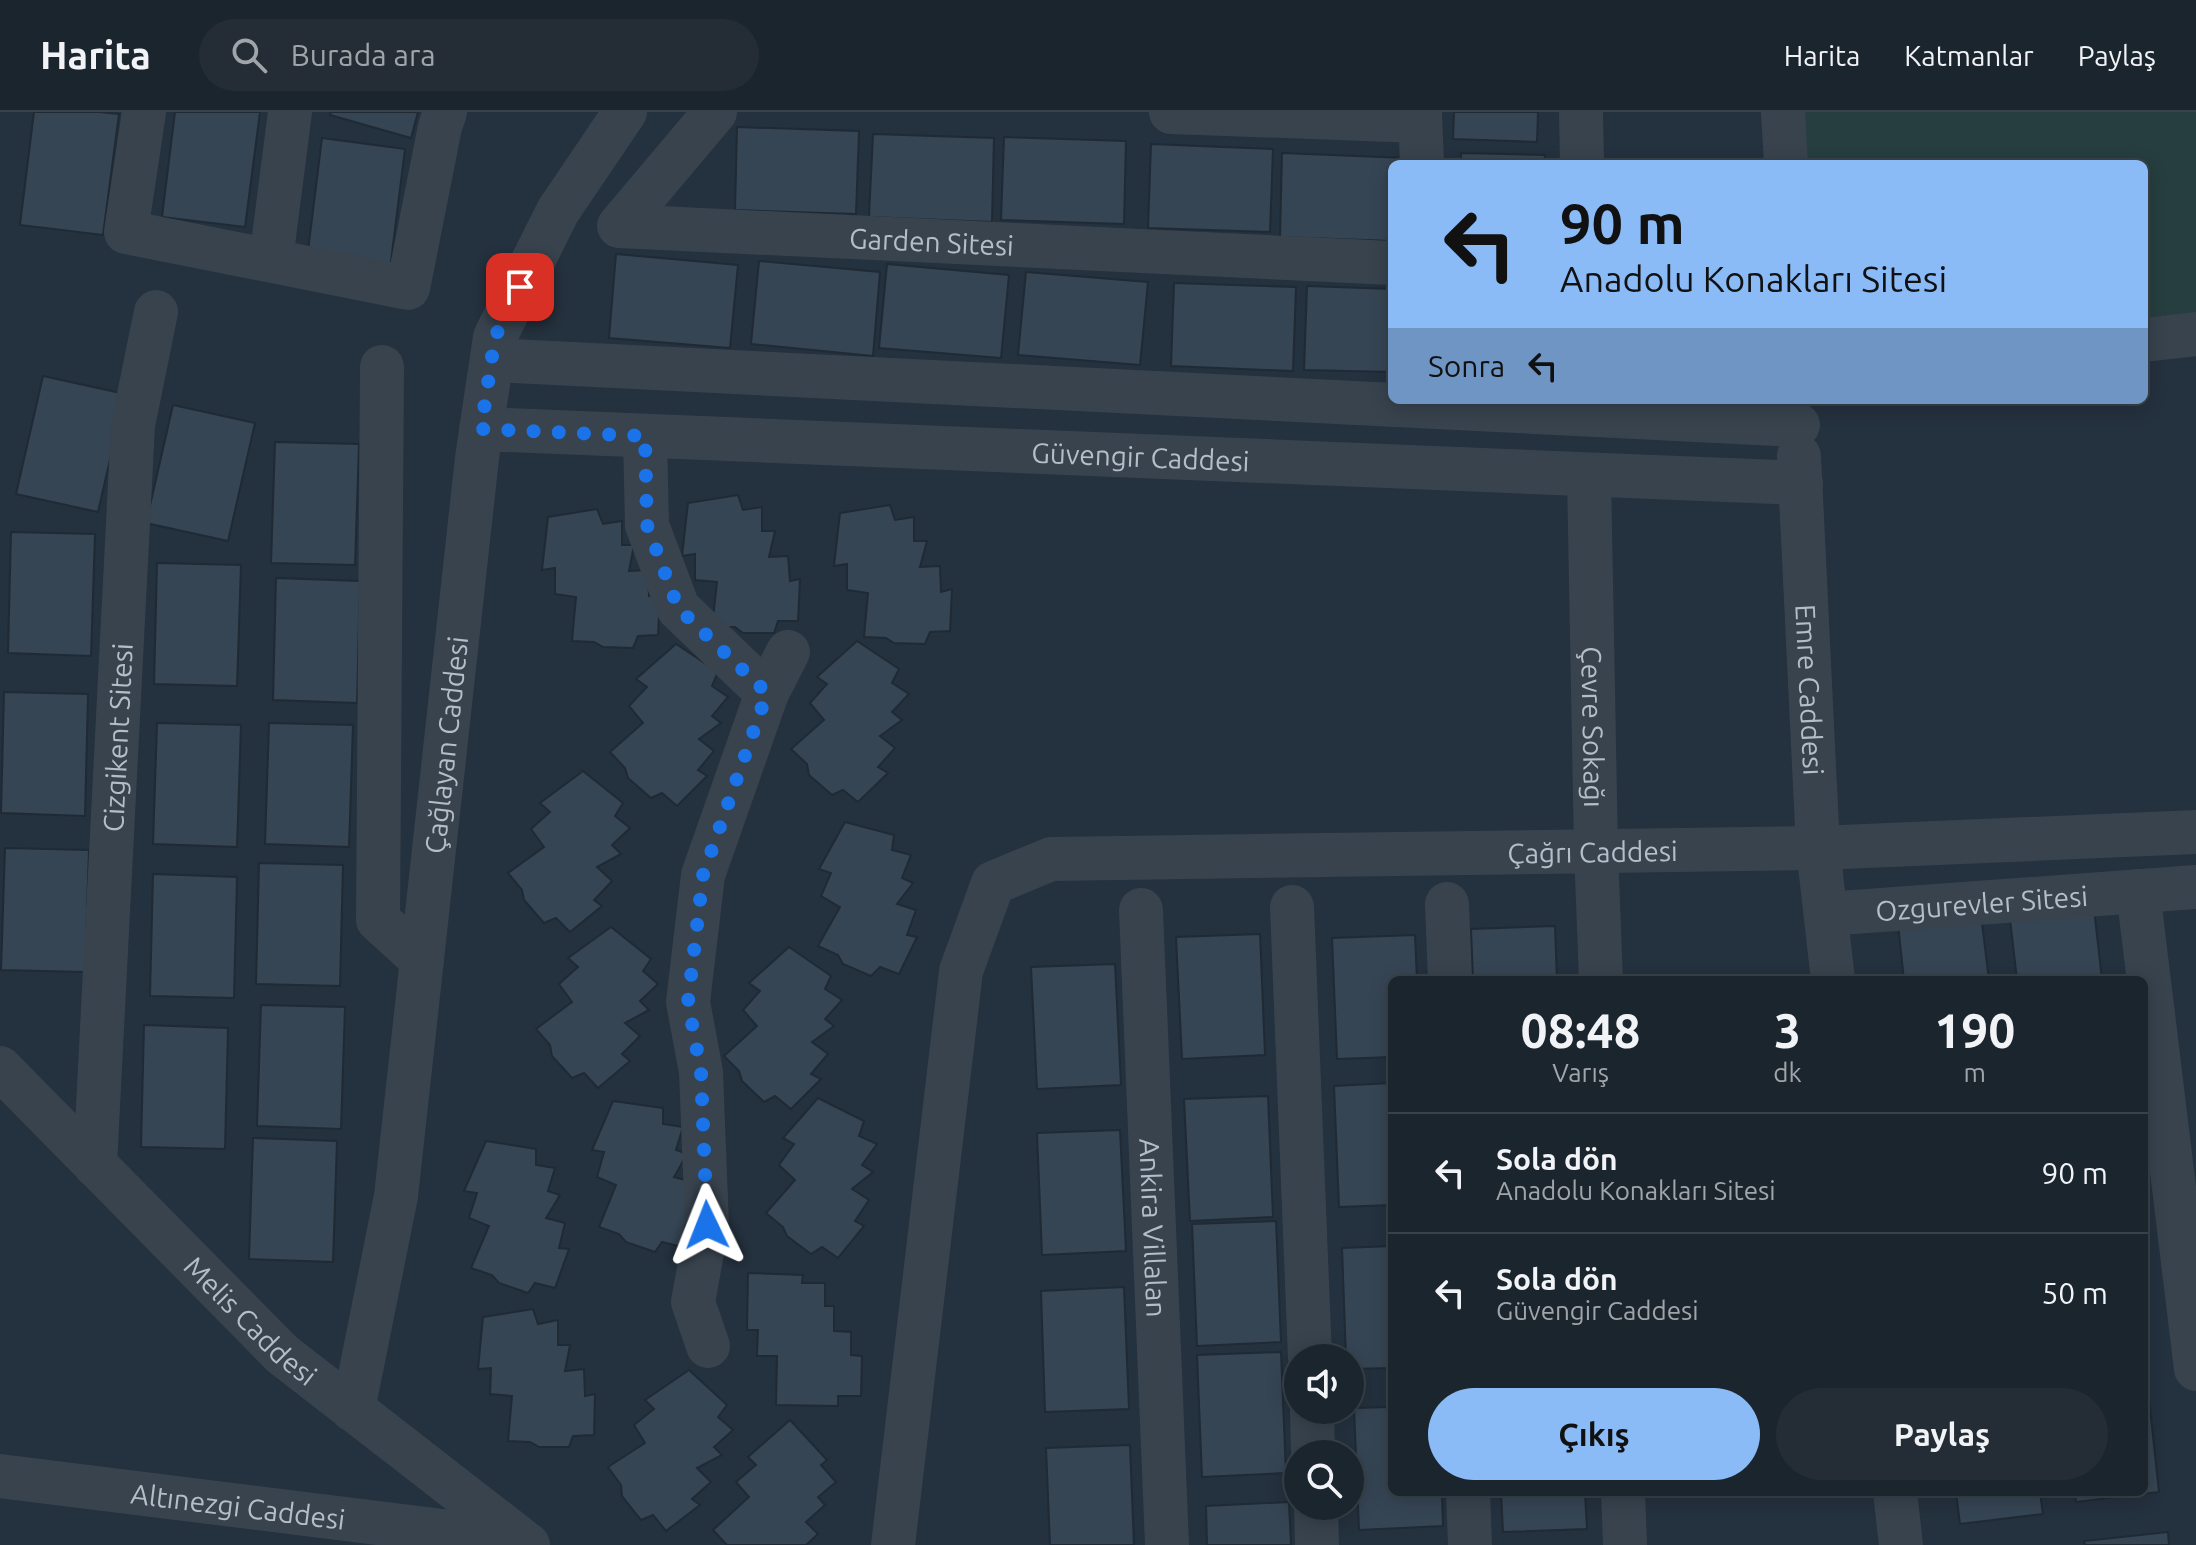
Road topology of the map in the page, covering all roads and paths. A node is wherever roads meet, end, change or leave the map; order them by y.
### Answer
1 (144, 112) edge
2 (290, 112) edge
3 (445, 112) edge
4 (625, 112) edge
5 (715, 112) edge
6 (1171, 112) edge
7 (1581, 112) edge
8 (1783, 112) edge
9 (1420, 116) edge
10 (1422, 160) edge
11 (1582, 160) edge
12 (1786, 160) edge
13 (271, 260) junction
14 (1388, 263) edge
15 (156, 312) dead end
16 (2196, 334) edge
17 (2148, 340) edge
18 (492, 360) junction
19 (382, 367) dead end
20 (1388, 398) edge
21 (1517, 404) edge
22 (1587, 407) edge
23 (1797, 412) edge
24 (481, 429) junction
25 (645, 436) junction
26 (1589, 475) junction
27 (1801, 483) junction
28 (788, 652) dead end
29 (767, 693) junction
30 (2196, 832) edge
31 (1818, 848) junction
32 (1596, 851) junction
33 (2196, 887) edge
34 (2138, 891) junction
35 (1447, 904) dead end
36 (1292, 907) dead end
37 (1141, 910) dead end
38 (1826, 914) junction
39 (422, 960) junction
40 (1450, 976) edge
41 (1601, 976) edge
42 (1833, 976) edge
43 (0, 1068) edge
44 (95, 1165) junction
45 (1309, 1344) edge
46 (708, 1346) dead end
47 (2196, 1369) edge
48 (353, 1410) junction
49 (0, 1476) edge
50 (1468, 1496) edge
51 (1623, 1496) edge
52 (1895, 1496) edge
53 (1316, 1520) edge
54 (526, 1543) edge
55 (893, 1545) edge
56 (1167, 1545) edge
57 (1317, 1545) edge
58 (1470, 1545) edge
59 (1625, 1545) edge
60 (1901, 1545) edge

1 - 13 street
2 - 13 street
3 - 13 street
4 - 18 street, Çağlayan Caddesi
5 - 14 street, Garden Sitesi
6 - 9 street
7 - 11 street
8 - 12 street
9 - 10 street
15 - 44 street, Cizgikent Sitesi
16 - 17 street
18 - 20 street
18 - 24 street, Çağlayan Caddesi
19 - 39 street
21 - 22 street
22 - 23 street
23 - 27 street, Emre Caddesi
24 - 25 street, Güvengir Caddesi
24 - 39 street, Çağlayan Caddesi
25 - 26 street, Güvengir Caddesi
25 - 29 street
26 - 27 street, Güvengir Caddesi
26 - 32 street, Çevre Sokağı
27 - 31 street, Emre Caddesi
28 - 29 street
29 - 46 street
30 - 31 street, Çağrı Caddesi
31 - 32 street, Çağrı Caddesi
31 - 38 street, Emre Caddesi
32 - 41 street, Çevre Sokağı
32 - 55 street, Çağrı Caddesi
33 - 34 street, Ozgurevler Sitesi
34 - 38 street, Ozgurevler Sitesi
34 - 47 street
35 - 40 street
36 - 45 street
37 - 56 street, Ankira Villalan
38 - 42 street, Emre Caddesi
39 - 48 street, Çağlayan Caddesi
43 - 44 street, Melis Caddesi
44 - 48 street, Melis Caddesi
48 - 54 street, Melis Caddesi
49 - 54 street, Altınezgi Caddesi
50 - 58 street
51 - 59 street
52 - 60 street
53 - 57 street

